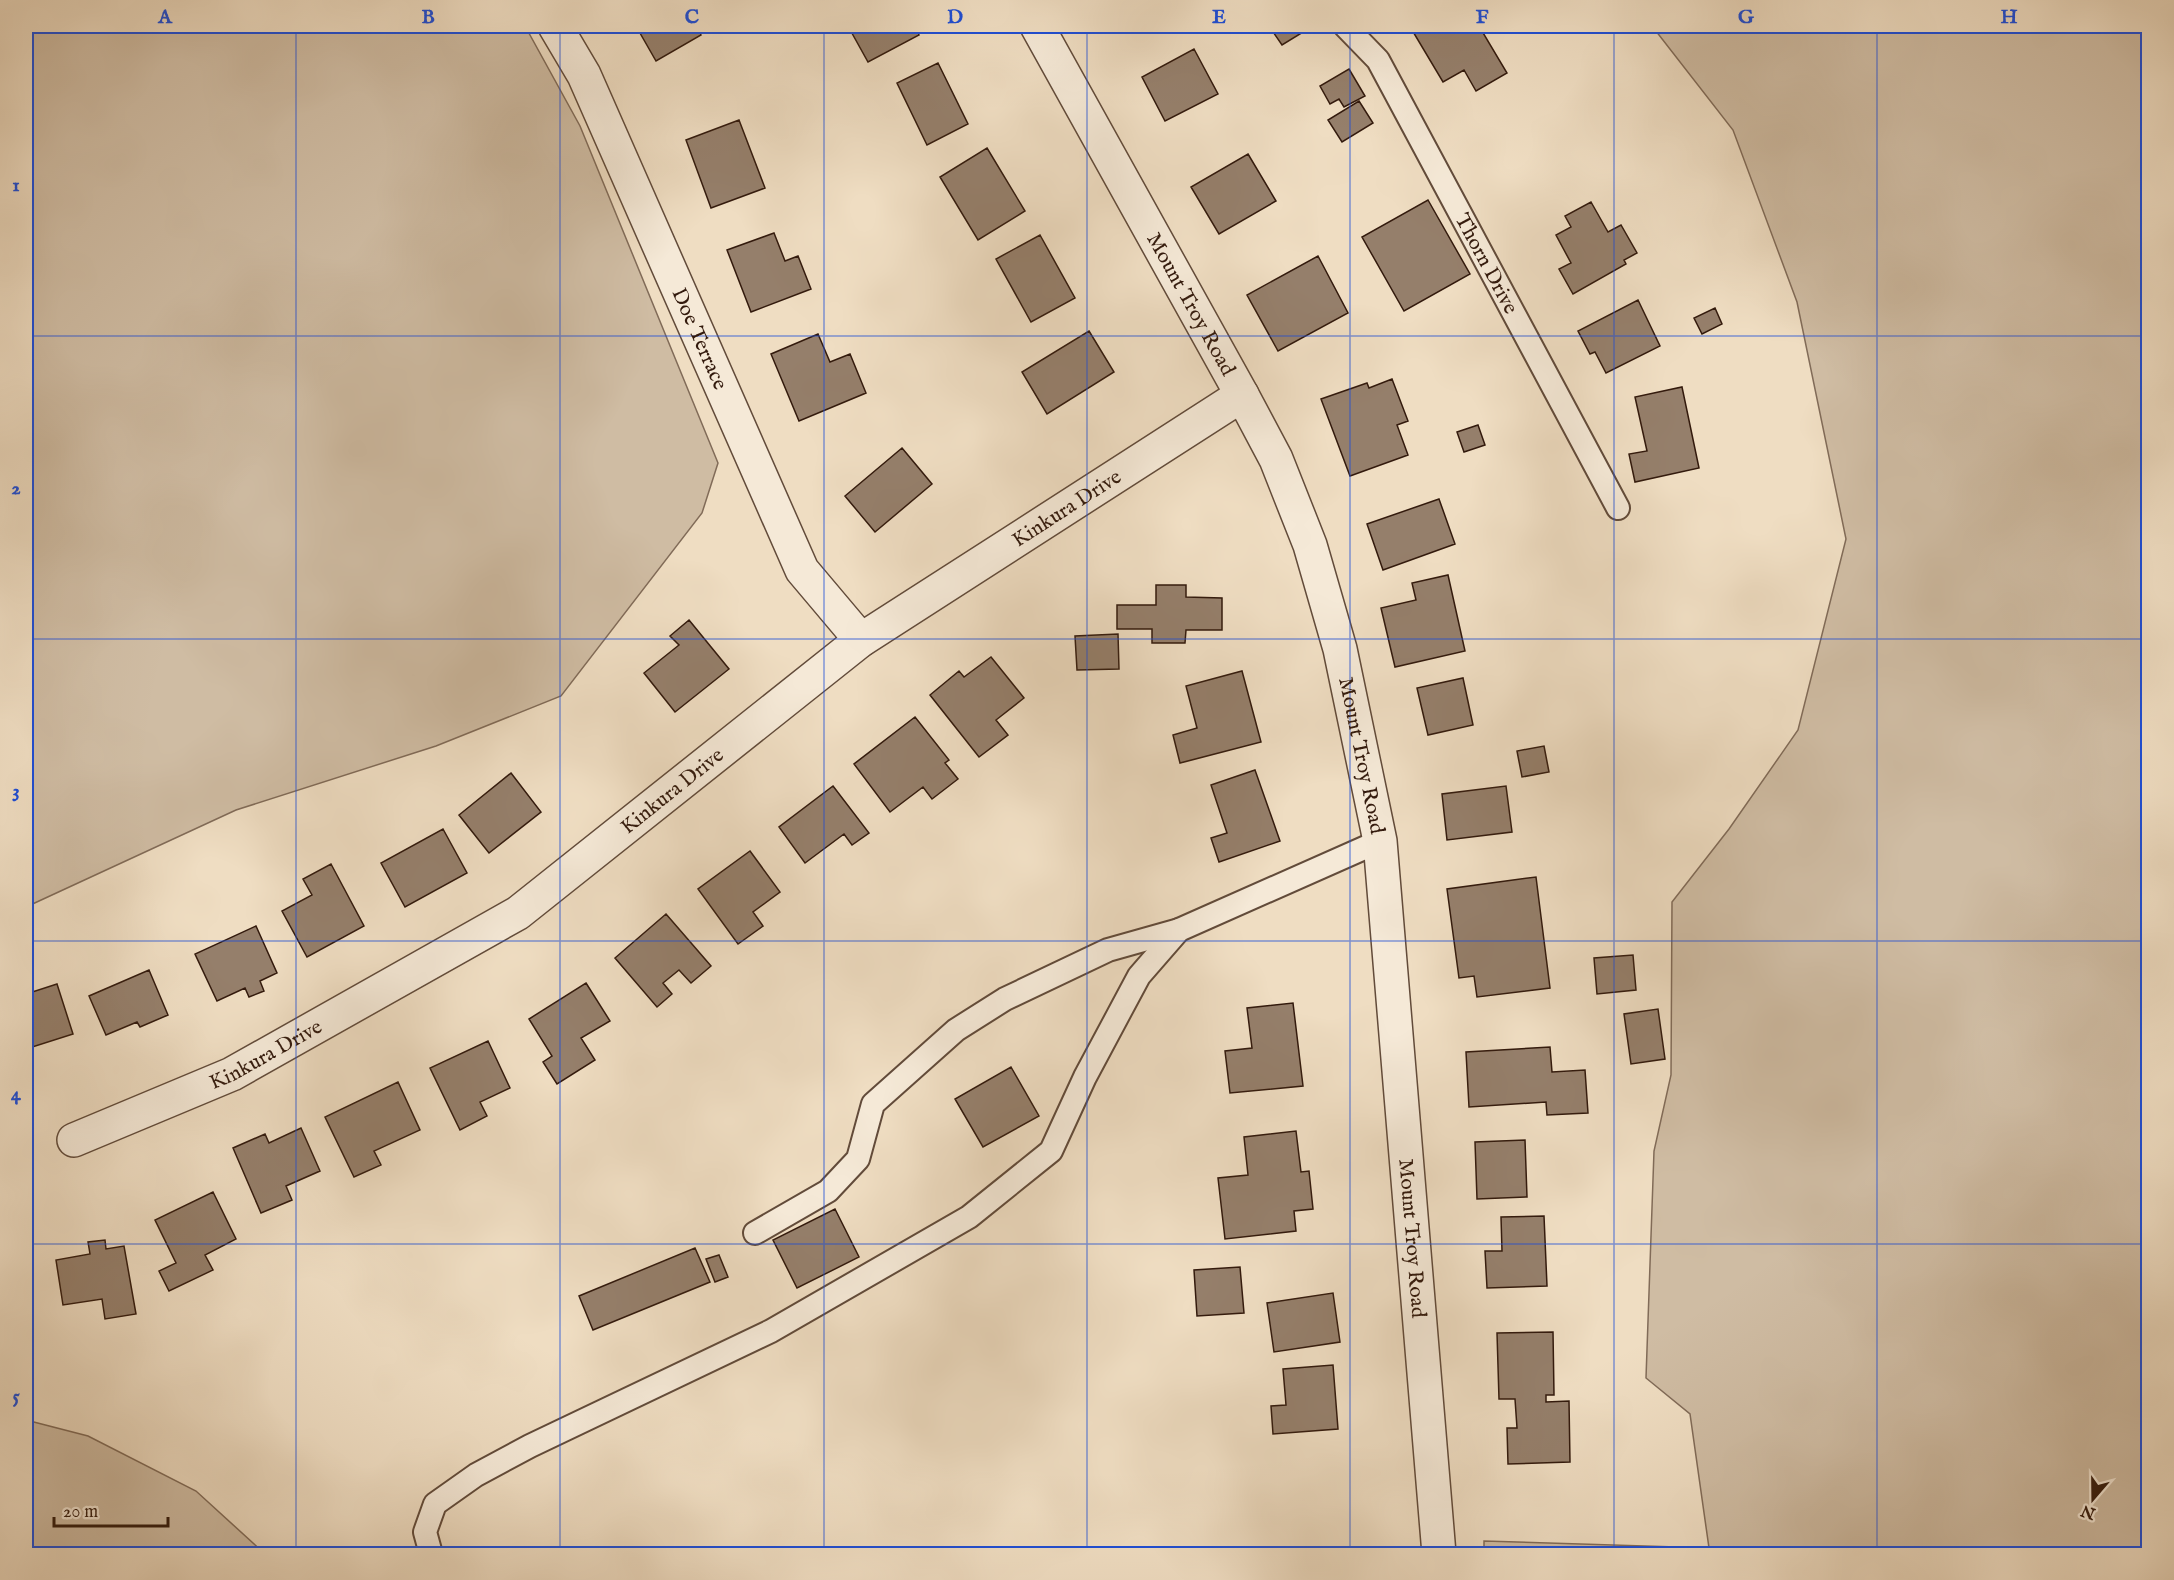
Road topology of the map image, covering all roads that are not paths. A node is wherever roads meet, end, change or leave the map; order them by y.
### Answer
1 (555, 26) edge
2 (1037, 26) edge
3 (1345, 26) edge
4 (1242, 395) junction
5 (1618, 508) dead end
6 (861, 640) junction
7 (1380, 841) junction
8 (1179, 930) junction
9 (74, 1140) dead end
10 (755, 1233) dead end
11 (431, 1554) edge
12 (1440, 1554) edge

1 - 6 street, Doe Terrace
2 - 4 street, Mount Troy Road
3 - 5 lane, Thorn Drive
4 - 6 street, Kinkura Drive
4 - 7 street, Mount Troy Road
6 - 9 street, Kinkura Drive
7 - 8 lane
7 - 12 street, Mount Troy Road
8 - 10 lane
8 - 11 lane

